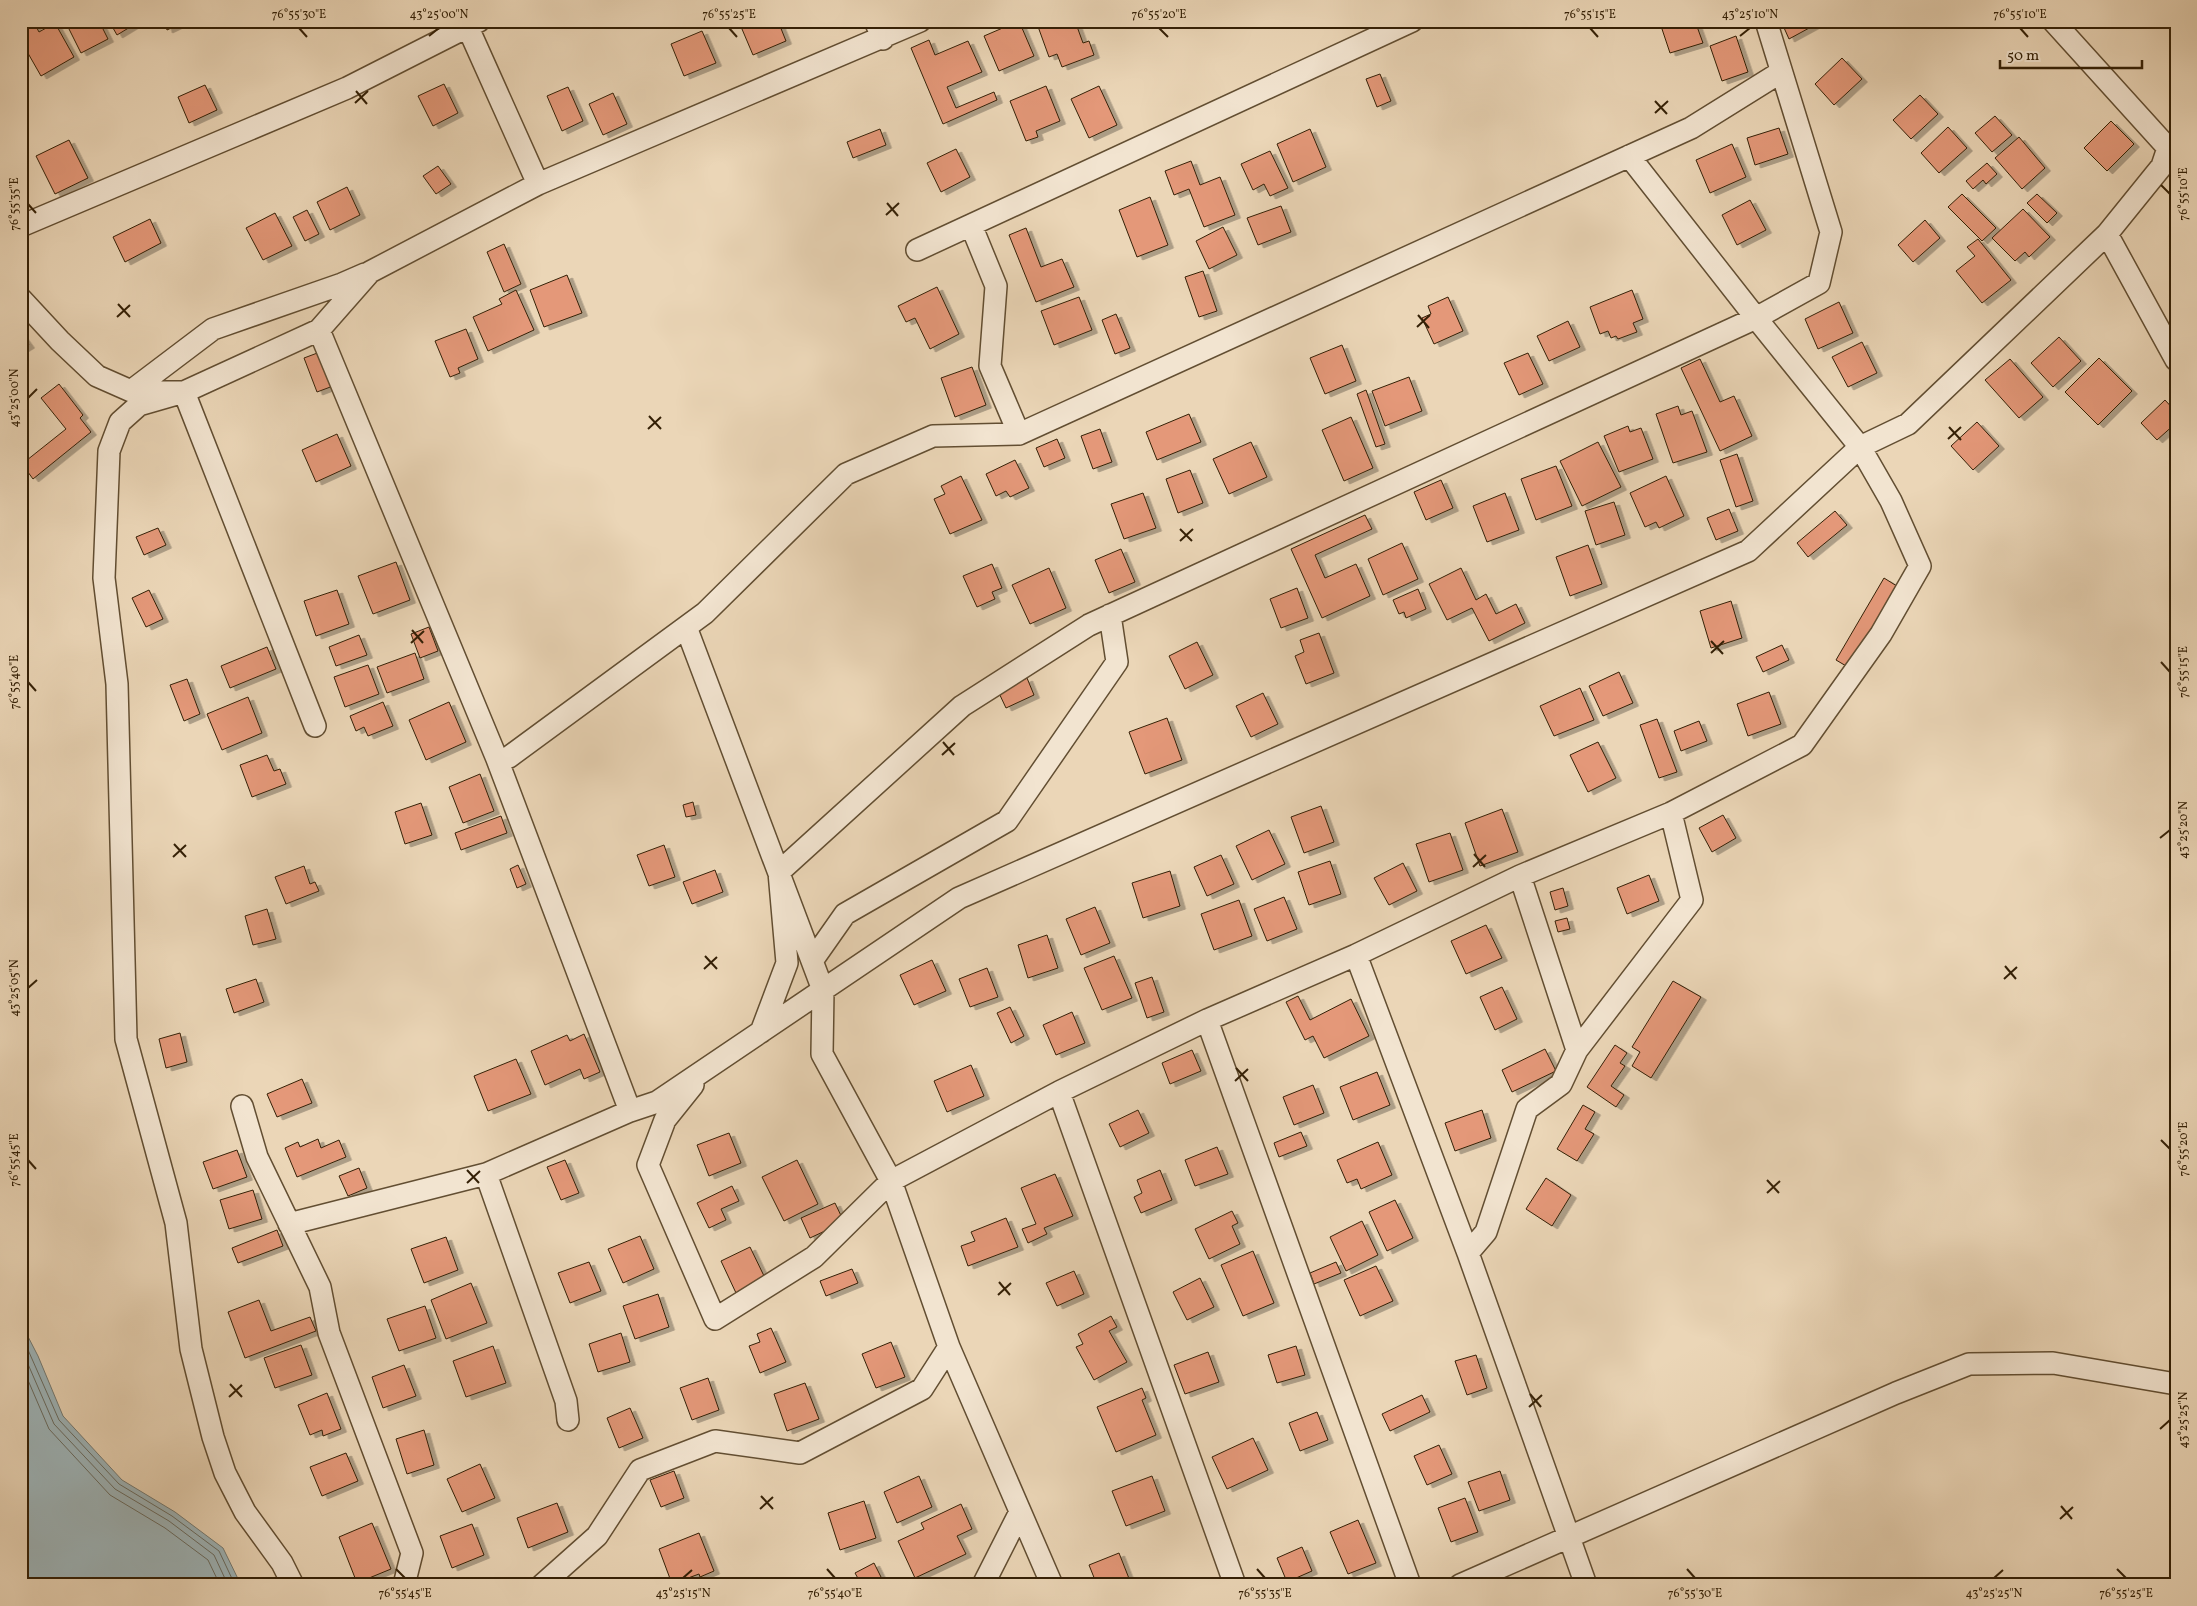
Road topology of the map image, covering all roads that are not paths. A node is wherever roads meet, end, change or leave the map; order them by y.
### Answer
1 (920, 21) edge
2 (1412, 21) edge
3 (1766, 21) edge
4 (2053, 21) edge
5 (470, 23) edge
6 (879, 30) edge
7 (1781, 72) junction
8 (2172, 147) edge
9 (1629, 156) junction
10 (538, 184) junction
11 (971, 225) junction
12 (21, 226) edge
13 (2107, 234) junction
14 (917, 250) dead end
15 (370, 272) junction
16 (21, 299) edge
17 (1756, 318) junction
18 (319, 330) junction
19 (2176, 360) edge
20 (132, 391) junction
21 (184, 392) junction
22 (1019, 434) junction
23 (1860, 447) junction
24 (1110, 615) junction
25 (686, 627) junction
26 (315, 726) dead end
27 (497, 759) junction
28 (1671, 813) junction
29 (779, 872) junction
30 (1520, 876) junction
31 (1356, 955) junction
32 (812, 961) junction
33 (823, 990) junction
34 (1207, 1020) junction
35 (761, 1032) junction
36 (1577, 1050) junction
37 (706, 1068) junction
38 (1059, 1092) junction
39 (242, 1106) dead end
40 (630, 1111) junction
41 (486, 1174) junction
42 (891, 1181) junction
43 (290, 1224) junction
44 (1468, 1253) junction
45 (949, 1347) junction
46 (2176, 1384) edge
47 (568, 1420) dead end
48 (1020, 1512) junction
49 (1569, 1538) junction
50 (294, 1585) edge
51 (404, 1585) edge
52 (542, 1585) edge
53 (983, 1585) edge
54 (1052, 1585) edge
55 (1235, 1585) edge
56 (1410, 1585) edge
57 (1460, 1585) edge
58 (1586, 1585) edge

1 - 6 street
2 - 11 street
3 - 7 street
4 - 8 street
5 - 10 street
5 - 12 street
6 - 10 street
7 - 9 street
7 - 17 street
8 - 13 street
9 - 17 street
9 - 22 street
10 - 15 street
11 - 14 street
11 - 22 street
13 - 19 street
13 - 23 street
15 - 18 street
15 - 20 street
16 - 20 street
17 - 23 street
17 - 24 street
18 - 21 street
18 - 27 street
20 - 21 street
21 - 26 street
21 - 50 street
22 - 25 street
23 - 28 street
23 - 33 street
24 - 29 street
24 - 32 street
25 - 27 street
25 - 29 street
27 - 40 street
28 - 30 street
28 - 36 street
29 - 32 street
29 - 35 street
30 - 31 street
30 - 36 street
31 - 34 street
31 - 44 street
32 - 33 street
33 - 35 street
33 - 42 street
34 - 38 street
34 - 56 street
35 - 37 street
36 - 44 street
37 - 40 street
37 - 42 street
38 - 42 street
38 - 55 street
39 - 43 street
40 - 41 street
41 - 43 street
41 - 47 street
42 - 45 street
43 - 51 street
44 - 49 street
45 - 48 street
45 - 52 street
46 - 49 street
48 - 53 street
48 - 54 street
49 - 57 street
49 - 58 street

